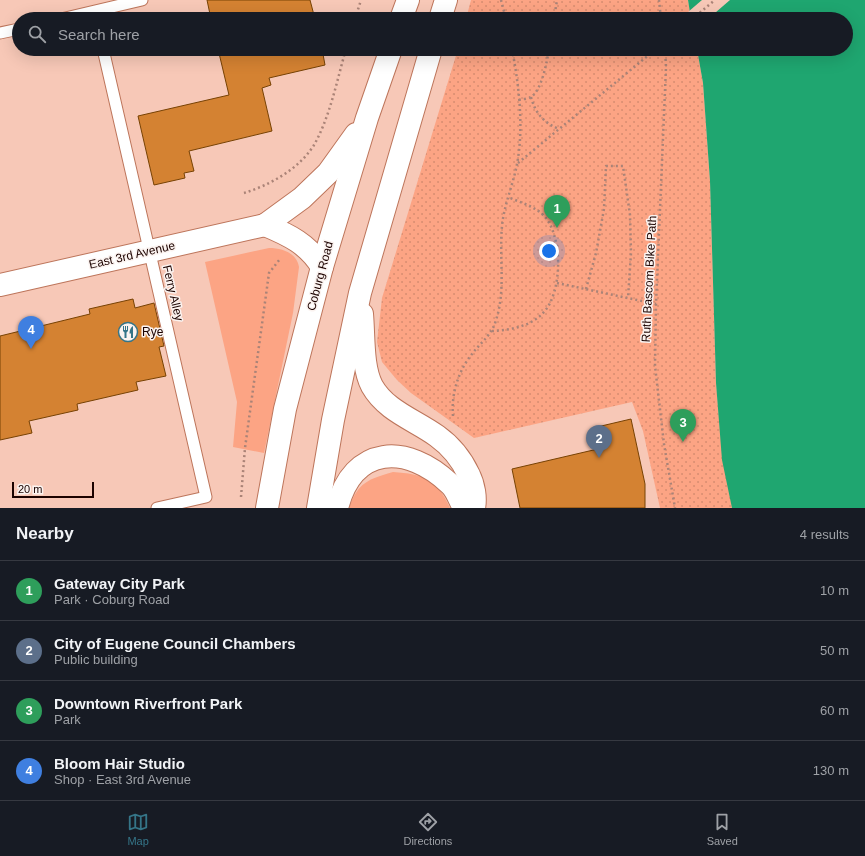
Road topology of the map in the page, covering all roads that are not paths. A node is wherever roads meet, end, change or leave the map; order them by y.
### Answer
1 (142, 0) edge
2 (408, 0) edge
3 (446, 0) edge
4 (105, 12) edge
5 (404, 12) edge
6 (442, 12) edge
7 (12, 30) edge
8 (0, 33) edge
9 (105, 56) edge
10 (388, 56) edge
11 (429, 56) edge
12 (366, 118) junction
13 (265, 225) junction
14 (150, 251) junction
15 (322, 267) junction
16 (0, 286) edge
17 (360, 293) junction
18 (157, 508) edge
19 (267, 508) edge
20 (318, 508) edge
21 (337, 508) edge
22 (464, 508) edge
23 (474, 508) edge

1 - 4 lane
2 - 5 main road
3 - 6 main road
7 - 8 lane
9 - 14 lane, Ferry Alley
10 - 12 main road, Coburg Road
11 - 17 main road
12 - 13 main road
12 - 15 main road, Coburg Road
13 - 14 main road, East 3rd Avenue
13 - 15 main road
14 - 16 main road, East 3rd Avenue
14 - 18 lane, Ferry Alley
15 - 19 main road, Coburg Road
17 - 20 main road
17 - 23 main road
21 - 22 main road

